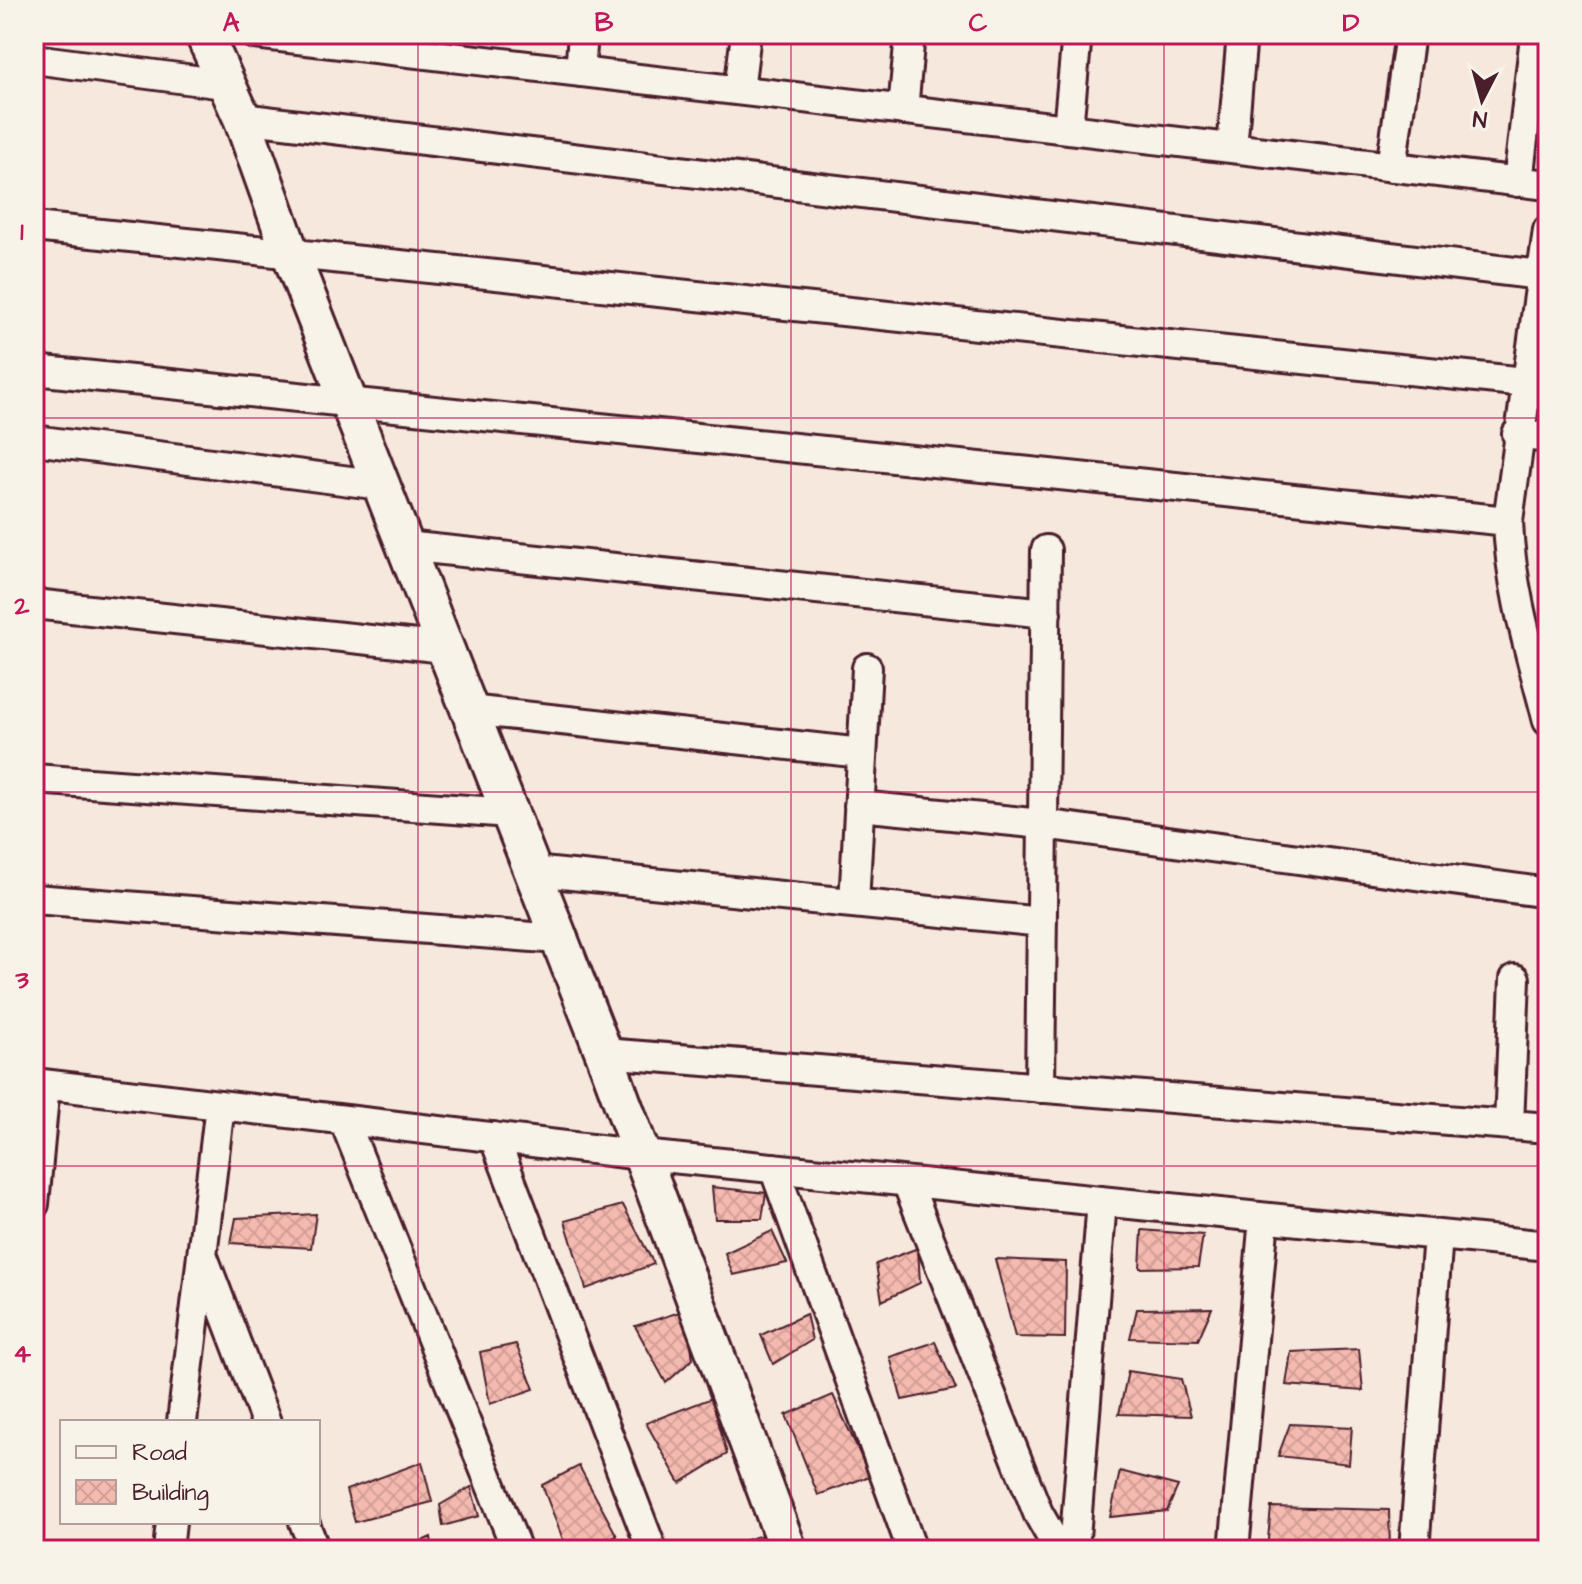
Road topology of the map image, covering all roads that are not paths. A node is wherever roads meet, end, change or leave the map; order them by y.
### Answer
1 (204, 34) edge
2 (255, 34) edge
3 (583, 34) edge
4 (746, 34) edge
5 (910, 34) edge
6 (1077, 34) edge
7 (1242, 34) edge
8 (1410, 34) edge
9 (1535, 36) dead end
10 (415, 43) edge
11 (34, 59) edge
12 (580, 72) junction
13 (224, 84) junction
14 (739, 90) junction
15 (903, 110) junction
16 (242, 118) junction
17 (1068, 129) junction
18 (1232, 148) junction
19 (1391, 167) junction
20 (1518, 182) junction
21 (1548, 185) edge
22 (34, 227) edge
23 (1548, 230) edge
24 (291, 255) junction
25 (1540, 275) junction
26 (34, 370) edge
27 (1525, 382) junction
28 (348, 401) junction
29 (1517, 434) junction
30 (1548, 438) edge
31 (34, 440) edge
32 (381, 485) junction
33 (1508, 521) junction
34 (405, 546) junction
35 (1046, 550) dead end
36 (34, 604) edge
37 (1046, 613) junction
38 (1537, 635) edge
39 (445, 648) junction
40 (867, 668) dead end
41 (469, 710) junction
42 (1548, 721) edge
43 (862, 753) junction
44 (34, 779) edge
45 (859, 806) junction
46 (510, 813) junction
47 (1043, 824) junction
48 (532, 871) junction
49 (1548, 893) edge
50 (34, 899) edge
51 (854, 903) junction
52 (1042, 922) junction
53 (559, 939) junction
54 (1515, 979) dead end
55 (604, 1053) junction
56 (40, 1084) edge
57 (1040, 1088) junction
58 (220, 1105) junction
59 (344, 1120) junction
60 (1509, 1125) junction
61 (1548, 1128) edge
62 (494, 1137) junction
63 (642, 1155) junction
64 (774, 1168) junction
65 (907, 1182) junction
66 (1102, 1201) junction
67 (34, 1204) edge
68 (1264, 1218) junction
69 (1438, 1235) junction
70 (1548, 1246) edge
71 (201, 1250) junction
72 (182, 1420) edge
73 (265, 1420) edge
74 (171, 1524) edge
75 (305, 1524) edge
76 (168, 1550) edge
77 (315, 1550) edge
78 (517, 1550) edge
79 (652, 1550) edge
80 (788, 1550) edge
81 (912, 1550) edge
82 (1059, 1550) edge
83 (1074, 1550) edge
84 (1234, 1550) edge
85 (1414, 1550) edge

1 - 13 street
2 - 10 street
3 - 12 street
4 - 14 street
5 - 15 street
6 - 17 street
7 - 18 street
8 - 19 street
9 - 20 street
10 - 12 street
11 - 13 street
12 - 14 street
13 - 16 street
14 - 15 street
15 - 17 street
16 - 24 street
16 - 25 street
17 - 18 street
18 - 19 street
19 - 20 street
20 - 21 street
22 - 24 street
23 - 25 street
24 - 27 street
24 - 28 street
25 - 27 street
26 - 28 street
27 - 29 street
28 - 32 street
28 - 33 street
29 - 30 street
29 - 33 street
31 - 32 street
32 - 34 street
33 - 38 street
34 - 37 street
34 - 39 street
35 - 37 street
36 - 39 street
37 - 47 street
38 - 42 street
39 - 41 street
40 - 43 street
41 - 43 street
41 - 46 street
43 - 45 street
44 - 46 street
45 - 47 street
45 - 51 street
46 - 48 street
47 - 49 street
47 - 52 street
48 - 51 street
48 - 53 street
50 - 53 street
51 - 52 street
52 - 57 street
53 - 55 street
54 - 60 street
55 - 57 street
55 - 63 street
56 - 58 street
56 - 67 street
57 - 60 street
58 - 59 street
58 - 71 street
59 - 62 street
59 - 78 street
60 - 61 street
62 - 63 street
62 - 79 street
63 - 64 street
63 - 80 street
64 - 65 street
64 - 81 street
65 - 66 street
65 - 82 street
66 - 68 street
66 - 83 street
68 - 69 street
68 - 84 street
69 - 70 street
69 - 85 street
71 - 72 street
71 - 73 street
74 - 76 street
75 - 77 street

